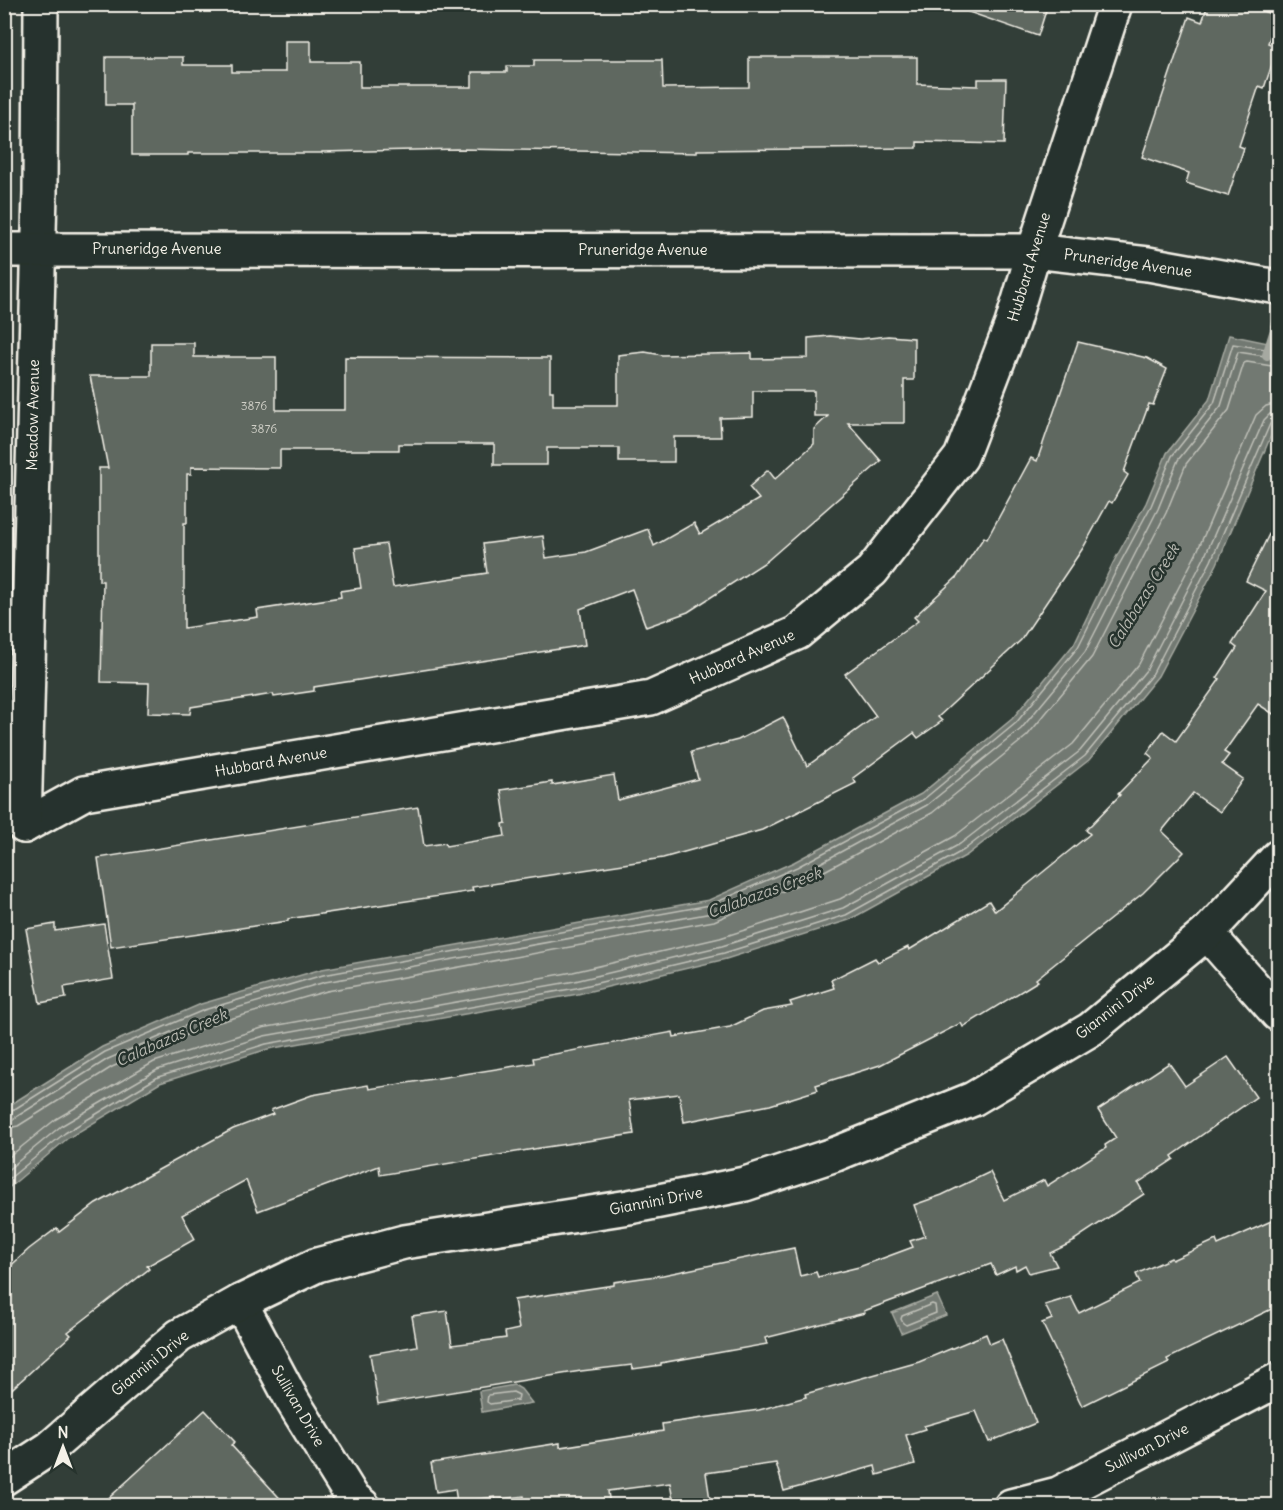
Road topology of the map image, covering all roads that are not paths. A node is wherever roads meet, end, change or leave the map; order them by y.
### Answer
1 (41, 4) edge
2 (1115, 4) edge
3 (37, 249) junction
4 (4, 250) edge
5 (1034, 251) junction
6 (1264, 284) edge
7 (24, 826) joint
8 (1278, 857) edge
9 (1207, 933) junction
10 (1278, 1014) edge
11 (240, 1302) junction
12 (1278, 1380) edge
13 (4, 1478) edge
14 (1060, 1500) edge
15 (363, 1506) edge
16 (1011, 1506) edge

1 - 3 street, Meadow Avenue
2 - 5 street, Hubbard Avenue
3 - 4 street, Pruneridge Avenue
3 - 5 street, Pruneridge Avenue
3 - 7 street, Meadow Avenue
5 - 6 street, Pruneridge Avenue
5 - 7 street, Hubbard Avenue
8 - 9 street, Giannini Drive
9 - 10 street
9 - 11 street, Giannini Drive
11 - 13 street, Giannini Drive
11 - 15 street, Sullivan Drive
12 - 14 street, Sullivan Drive
14 - 16 street, Sullivan Drive

